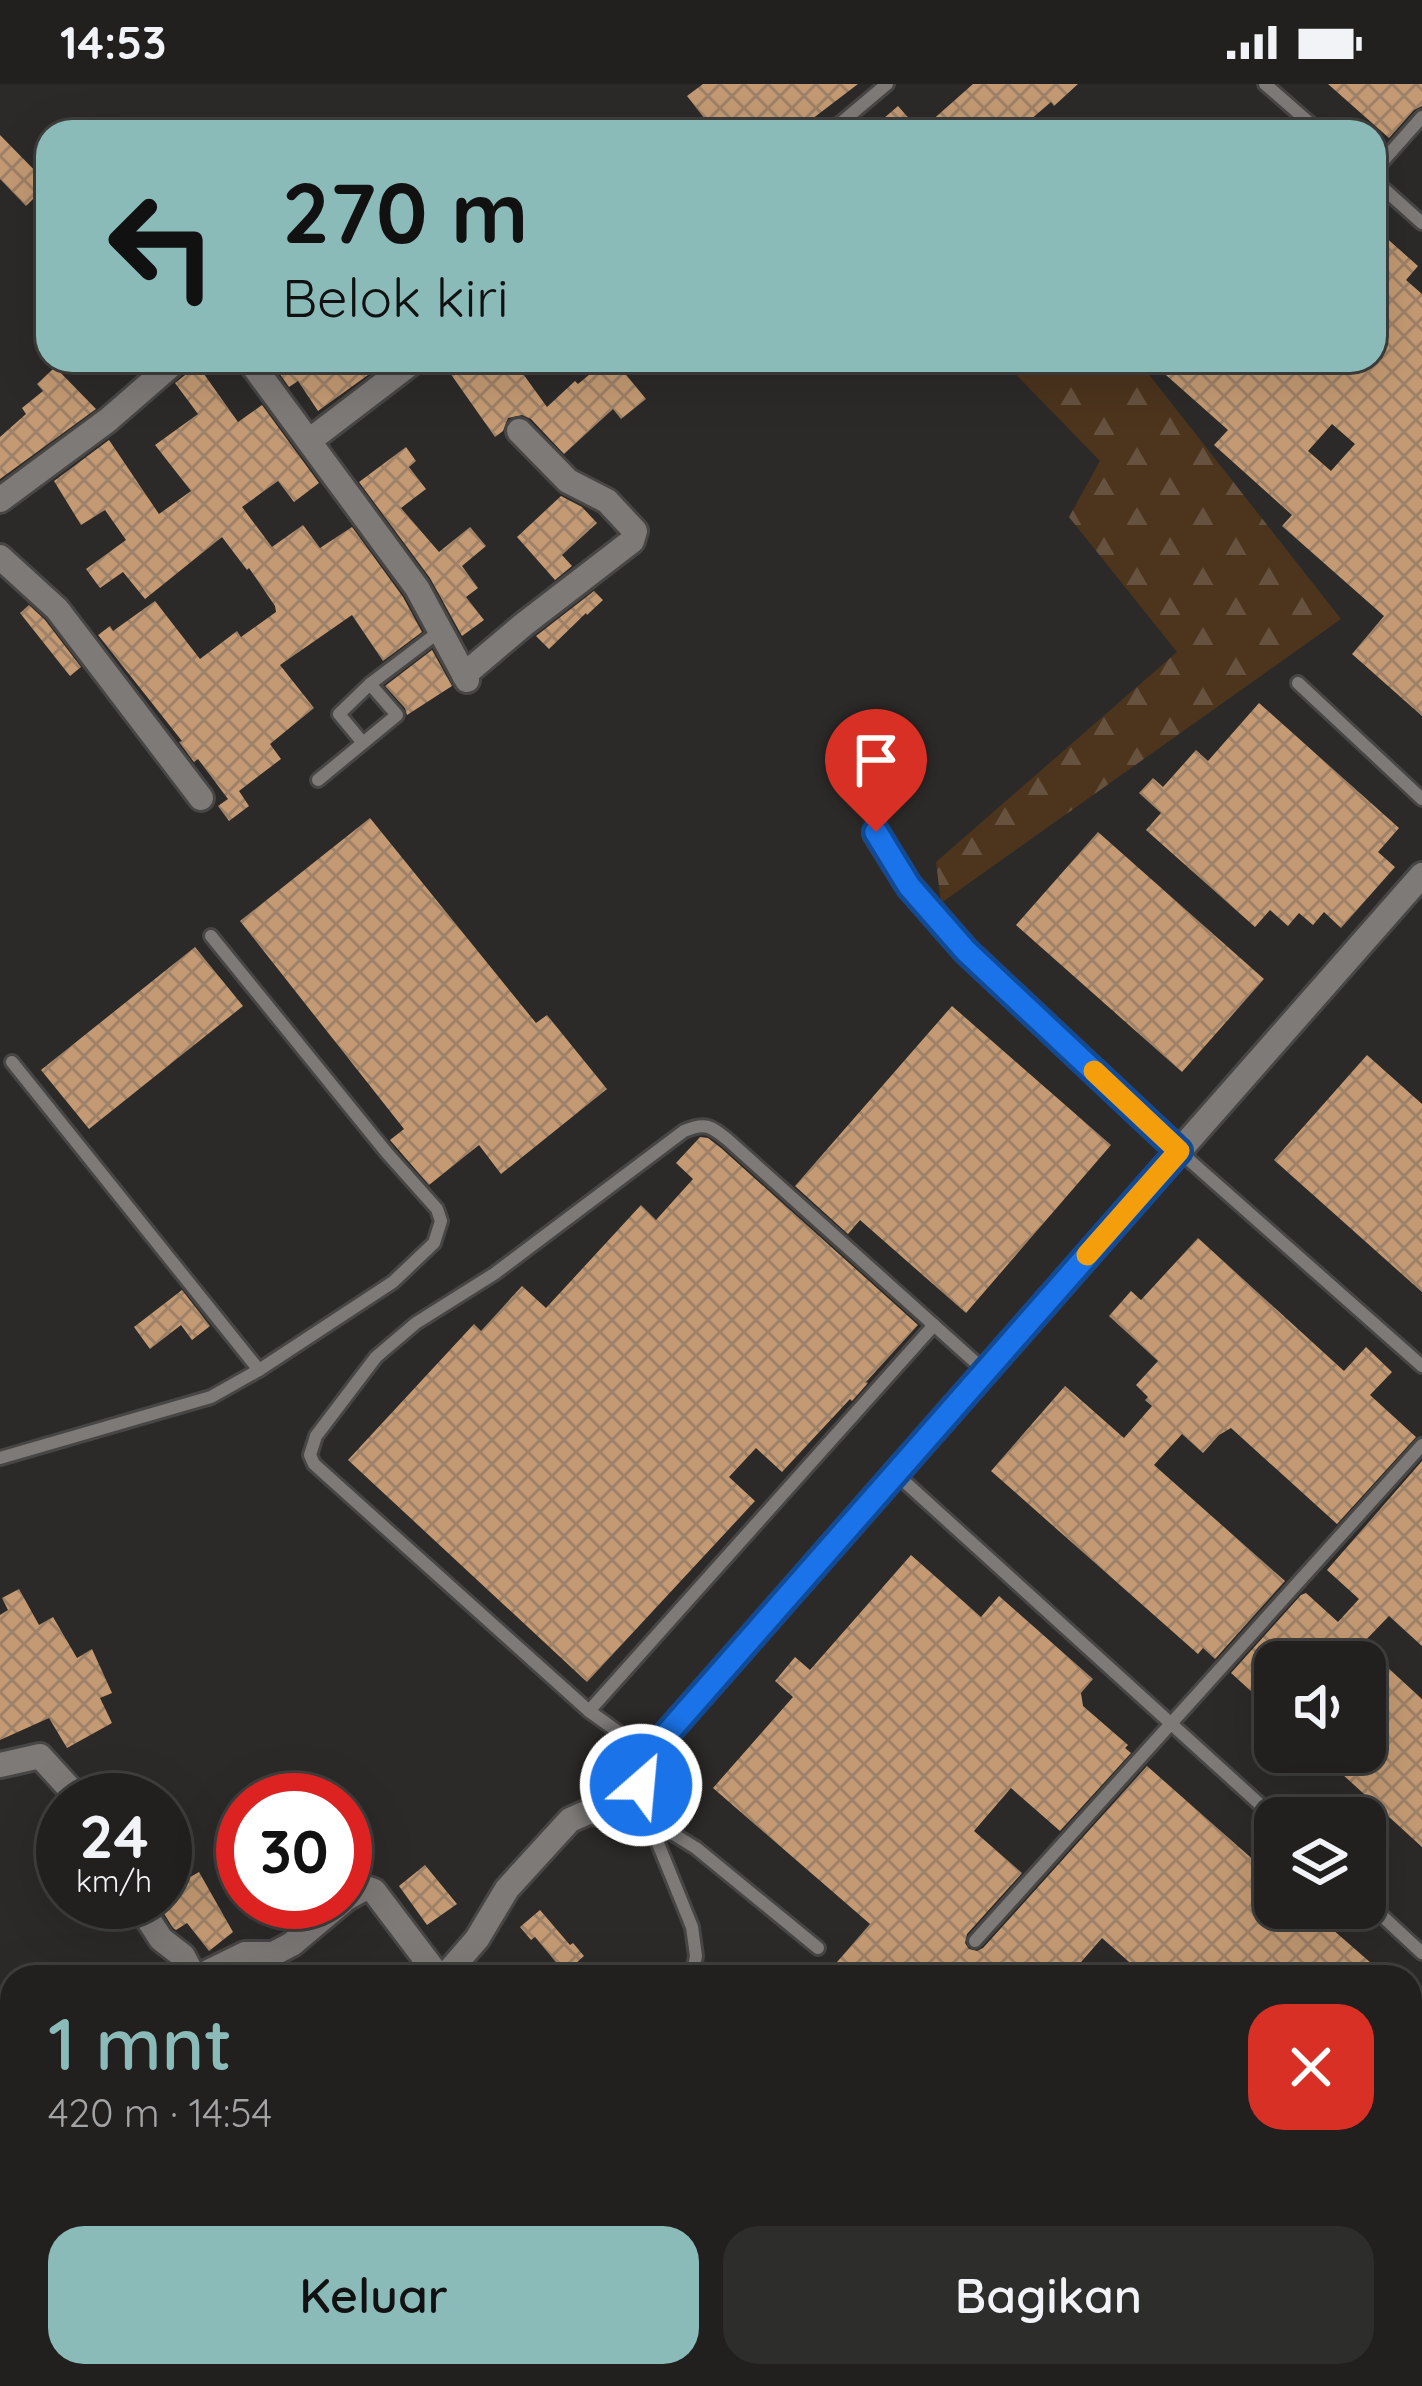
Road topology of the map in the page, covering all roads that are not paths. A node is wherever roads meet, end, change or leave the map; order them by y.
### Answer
1 (887, 84) edge
2 (1264, 84) edge
3 (1422, 117) edge
4 (844, 120) edge
5 (1306, 120) edge
6 (1386, 160) edge
7 (1386, 187) edge
8 (1422, 223) edge
9 (163, 372) edge
10 (260, 372) edge
11 (399, 372) edge
12 (519, 431) dead end
13 (309, 441) junction
14 (0, 500) edge
15 (0, 557) edge
16 (441, 631) junction
17 (1298, 683) dead end
18 (370, 684) junction
19 (364, 742) junction
20 (318, 780) dead end
21 (201, 798) dead end
22 (1422, 799) edge
23 (876, 832) dead end
24 (1422, 875) edge
25 (211, 936) dead end
26 (12, 1062) dead end
27 (1179, 1151) junction
28 (934, 1325) junction
29 (1422, 1366) edge
30 (259, 1370) junction
31 (986, 1371) junction
32 (1422, 1445) edge
33 (0, 1458) edge
34 (895, 1473) junction
35 (590, 1711) junction
36 (1172, 1723) junction
37 (649, 1754) junction
38 (0, 1765) edge
39 (55, 1773) edge
40 (1254, 1799) edge
41 (650, 1823) junction
42 (372, 1890) edge
43 (1386, 1920) edge
44 (155, 1929) edge
45 (310, 1929) edge
46 (975, 1940) dead end
47 (818, 1948) dead end
48 (1422, 1953) edge
49 (189, 1965) edge
50 (222, 1965) edge
51 (432, 1965) edge
52 (452, 1965) edge
53 (694, 1965) edge

1 - 4 lane
2 - 5 lane
3 - 6 lane
7 - 8 lane
9 - 14 street
10 - 13 street
11 - 13 street
12 - 16 street
13 - 16 street
15 - 21 street
16 - 18 lane
17 - 22 lane
18 - 19 lane
18 - 19 lane
19 - 20 lane
23 - 27 street
24 - 27 street
25 - 30 lane
26 - 30 lane
27 - 29 lane
27 - 31 street
28 - 31 lane
28 - 35 lane
28 - 35 lane
30 - 33 lane
31 - 34 street
32 - 36 lane
34 - 36 lane
34 - 37 street
35 - 37 lane
36 - 40 lane
36 - 46 lane
37 - 41 street
38 - 39 street
41 - 47 lane
41 - 52 street
41 - 53 lane
42 - 51 street
43 - 48 lane
44 - 49 street
45 - 50 street

